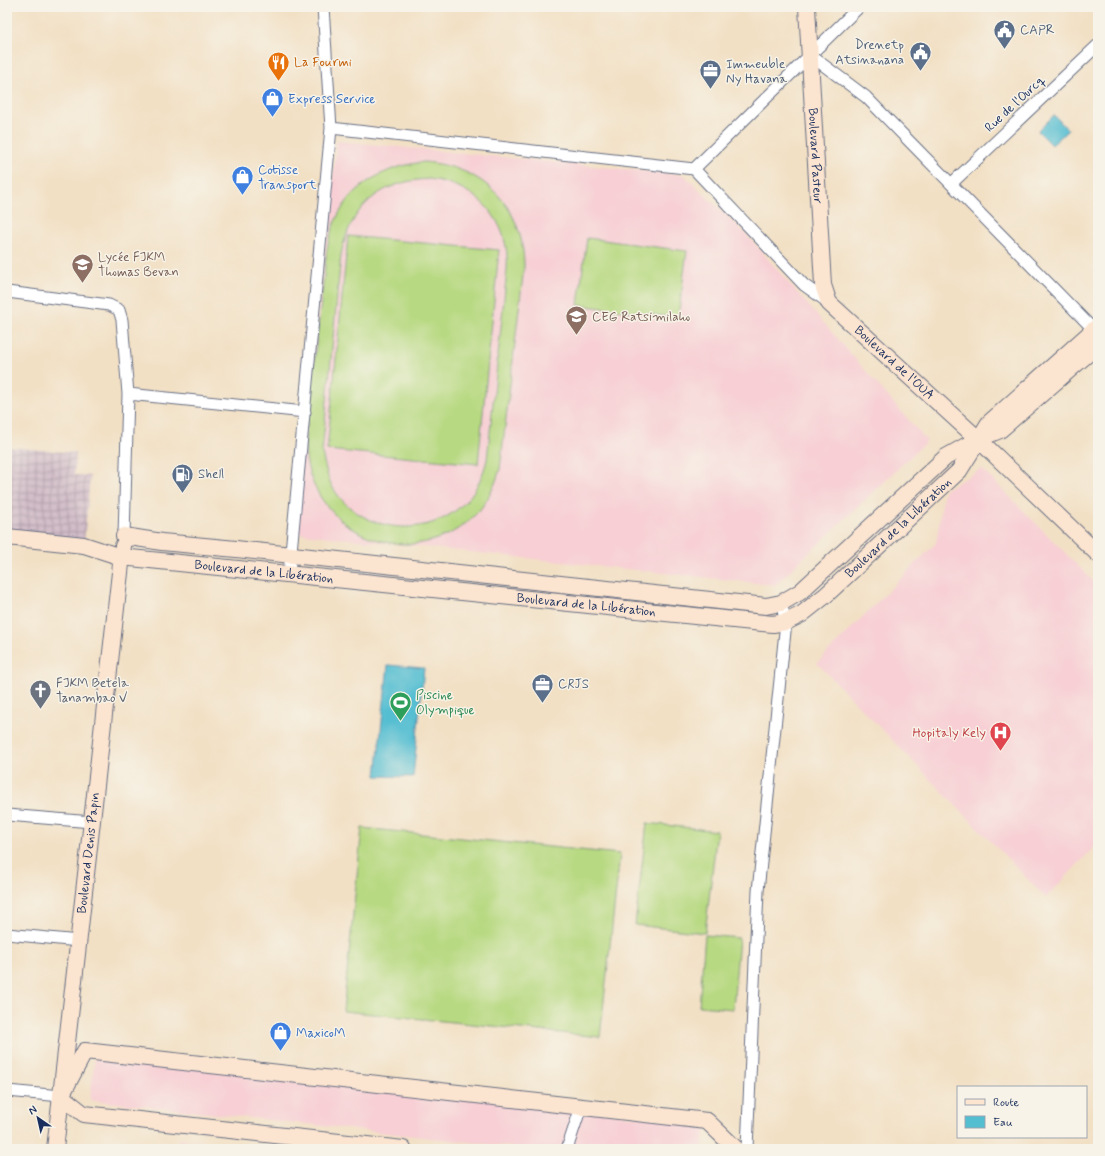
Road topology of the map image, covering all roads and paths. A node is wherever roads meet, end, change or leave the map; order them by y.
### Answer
1 (323, 7) edge
2 (807, 7) edge
3 (859, 7) edge
4 (1098, 46) edge
5 (810, 55) junction
6 (331, 128) junction
7 (694, 169) junction
8 (951, 184) junction
9 (7, 292) edge
10 (829, 303) junction
11 (1097, 334) edge
12 (128, 394) junction
13 (305, 412) junction
14 (978, 439) junction
15 (124, 536) junction
16 (7, 537) edge
17 (94, 548) junction
18 (1098, 554) edge
19 (291, 555) junction
20 (121, 557) junction
21 (289, 573) junction
22 (782, 603) junction
23 (786, 622) junction
24 (7, 815) edge
25 (92, 822) junction
26 (7, 934) edge
27 (79, 941) junction
28 (7, 1091) edge
29 (62, 1096) junction
30 (582, 1107) junction
31 (55, 1149) edge
32 (402, 1149) edge
33 (568, 1149) edge
34 (736, 1149) edge
35 (747, 1149) edge

1 - 6 street
2 - 5 main road, Boulevard Pasteur
3 - 5 street
4 - 8 street, Rue de l'Ourcq
5 - 7 street
5 - 8 street
5 - 10 main road, Boulevard Pasteur
6 - 7 street
6 - 13 street
7 - 10 street, Boulevard de l'OUA
8 - 11 street
9 - 12 street
10 - 14 main road, Boulevard de l'OUA
11 - 14 main road, Boulevard de la Libération
12 - 13 street
12 - 15 street
13 - 19 street
14 - 18 main road, Boulevard de l'OUA
14 - 22 main road, Boulevard de la Libération
14 - 23 main road, Boulevard de la Libération
15 - 17 main road
15 - 19 main road, Boulevard de la Libération
15 - 20 main road, Boulevard Denis Papin
16 - 17 main road, Boulevard de la Libération
17 - 20 main road, Boulevard de la Libération
19 - 21 street
19 - 22 main road, Boulevard de la Libération
20 - 21 main road, Boulevard de la Libération
20 - 25 main road, Boulevard Denis Papin
21 - 23 main road, Boulevard de la Libération
22 - 23 street
23 - 35 street
24 - 25 street
25 - 27 main road, Boulevard Denis Papin
26 - 27 street
27 - 29 main road, Boulevard Denis Papin
28 - 29 street
29 - 30 main road
29 - 31 main road, Boulevard Denis Papin
29 - 32 main road
30 - 33 street
30 - 34 main road

